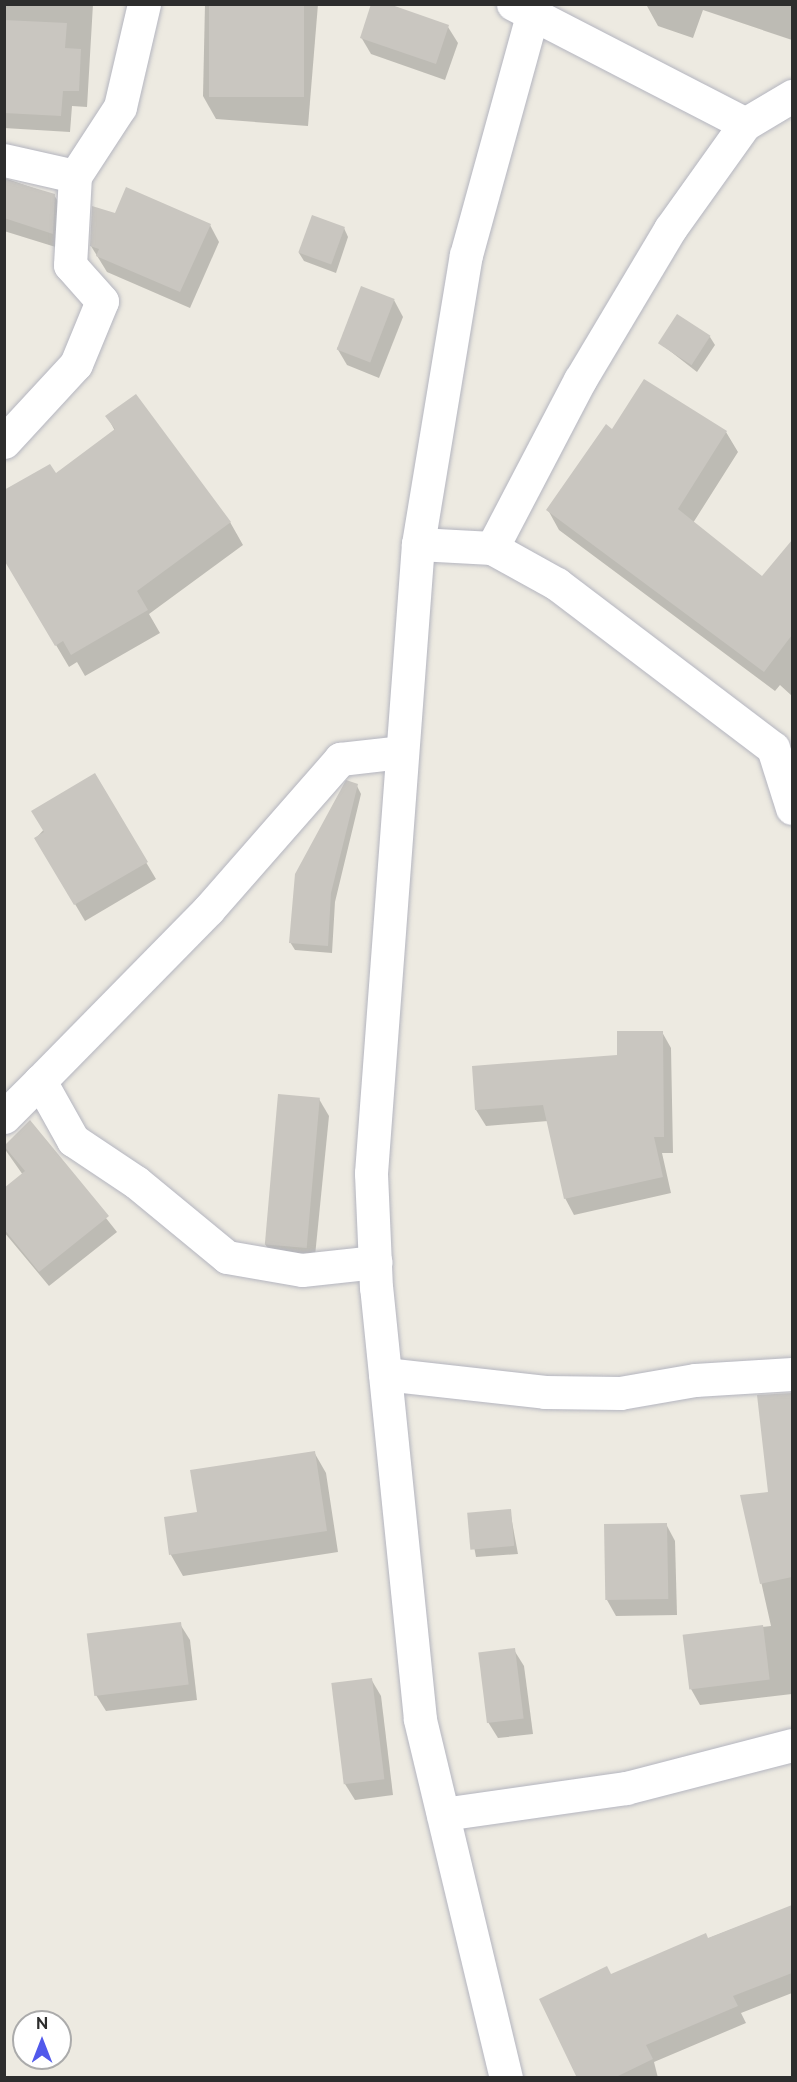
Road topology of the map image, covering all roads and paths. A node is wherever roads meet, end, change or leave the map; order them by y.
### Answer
1 (144, 4) edge
2 (526, 8) edge
3 (792, 96) edge
4 (745, 124) junction
5 (4, 160) edge
6 (75, 176) junction
7 (4, 442) edge
8 (418, 543) junction
9 (492, 548) junction
10 (401, 752) junction
11 (792, 808) edge
12 (40, 1081) junction
13 (4, 1116) edge
14 (376, 1262) junction
15 (385, 1374) junction
16 (792, 1374) edge
17 (792, 1745) edge
18 (443, 1814) junction
19 (506, 2078) edge

1 - 6 street
2 - 4 street
2 - 8 street
3 - 4 street
4 - 9 street
5 - 6 street
6 - 7 street
8 - 9 street
8 - 10 street
9 - 11 street
10 - 12 street
10 - 14 street
12 - 13 street
12 - 14 street
14 - 15 street
15 - 16 street
15 - 18 street
17 - 18 street
18 - 19 street

